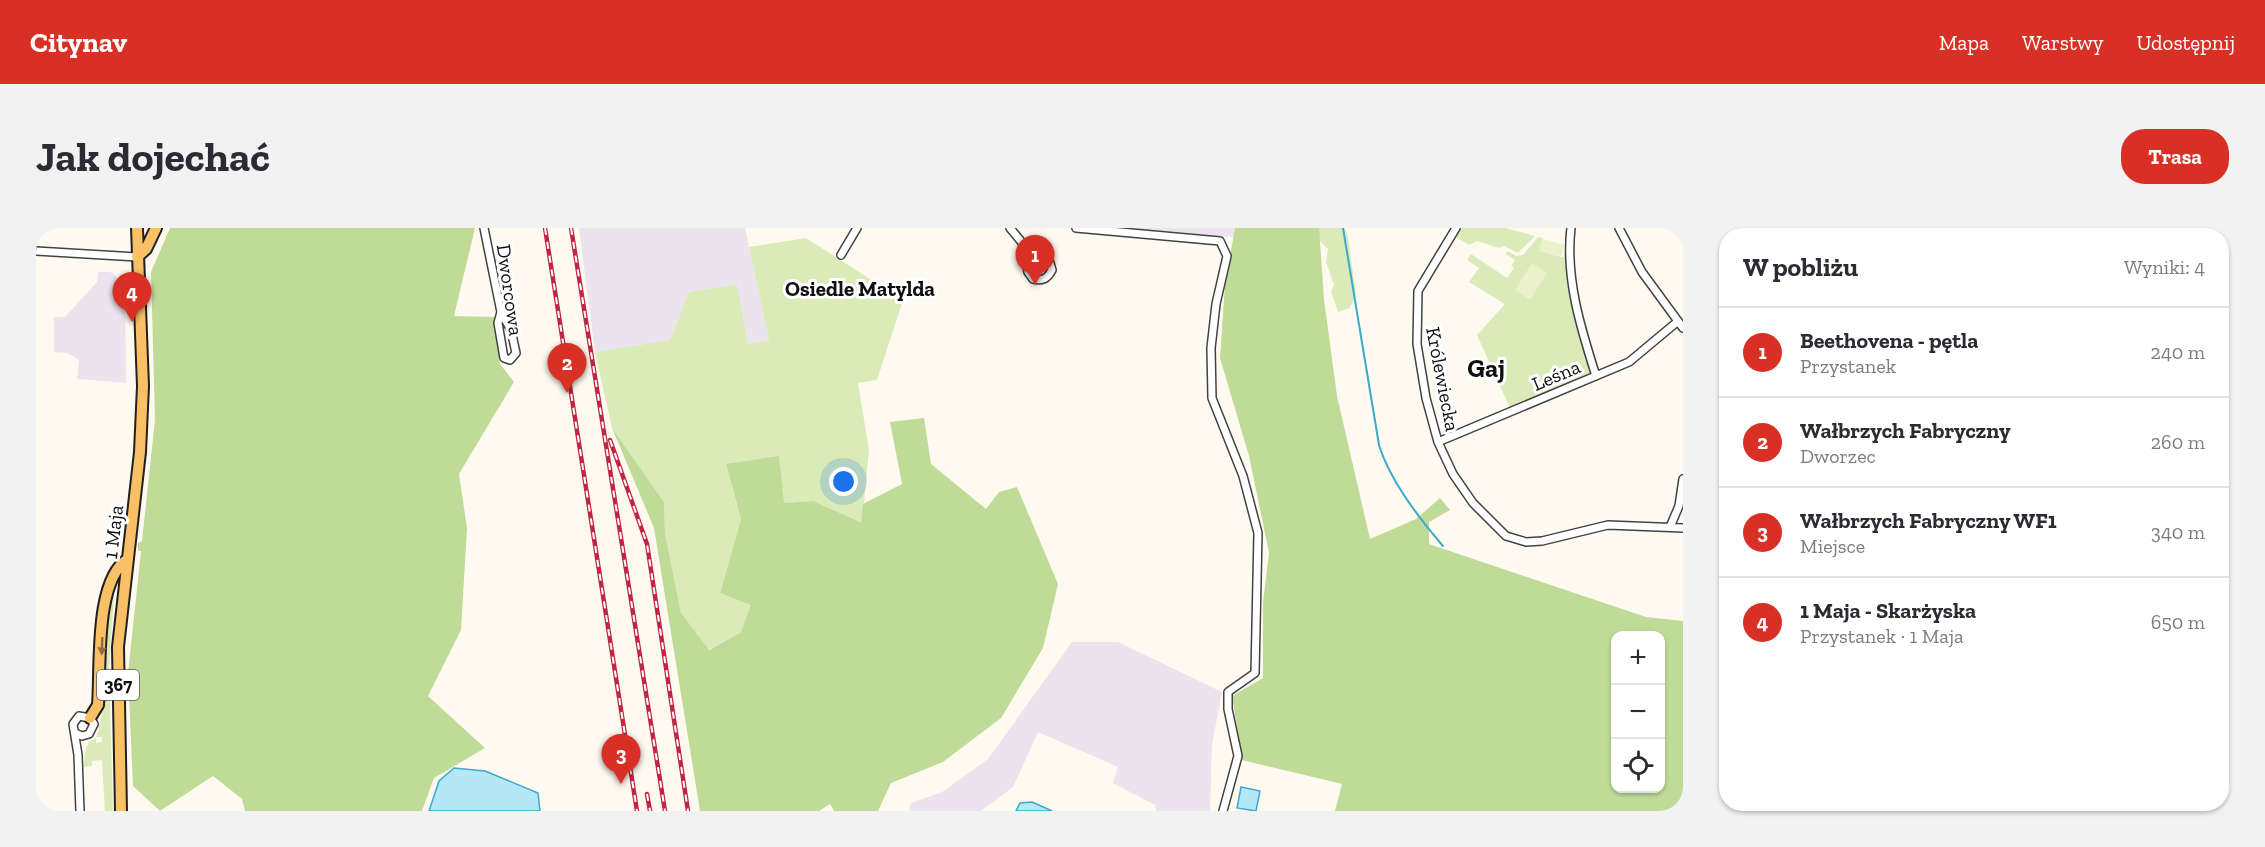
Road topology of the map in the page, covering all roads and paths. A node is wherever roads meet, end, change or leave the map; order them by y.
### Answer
1 (131, 228) edge
2 (138, 228) edge
3 (156, 228) edge
4 (484, 228) edge
5 (857, 228) edge
6 (1010, 228) edge
7 (1076, 228) edge
8 (1456, 228) edge
9 (1571, 228) edge
10 (1619, 228) edge
11 (1024, 245) junction
12 (36, 250) edge
13 (841, 255) dead end
14 (137, 257) junction
15 (501, 312) junction
16 (1677, 322) junction
17 (1683, 328) edge
18 (1596, 376) junction
19 (1438, 442) junction
20 (1683, 479) edge
21 (1670, 527) junction
22 (1683, 528) edge
23 (128, 559) junction
24 (90, 718) junction
25 (75, 733) junction
26 (86, 736) junction
27 (78, 755) junction
28 (80, 811) edge
29 (121, 811) edge
30 (1224, 811) edge

1 - 14 main road, 1 Maja / 367
2 - 14 main road, 1 Maja / 367
3 - 14 main road
4 - 15 street, Dworcowa
5 - 13 street
6 - 11 street
7 - 30 street
8 - 19 street, Królewiecka
9 - 18 street
10 - 16 street
11 - 11 street
12 - 14 street
14 - 23 main road, 1 Maja / 367
15 - 15 street, Dworcowa
16 - 17 street
16 - 18 street, Leśna
18 - 19 street, Leśna
19 - 21 street, Królewiecka
20 - 21 street
21 - 22 street, Królewiecka
23 -> 24 main road
23 - 29 main road, 1 Maja / 367
24 - 25 street
24 - 26 street
25 - 26 street
25 - 27 street
26 - 27 street
27 - 28 street

